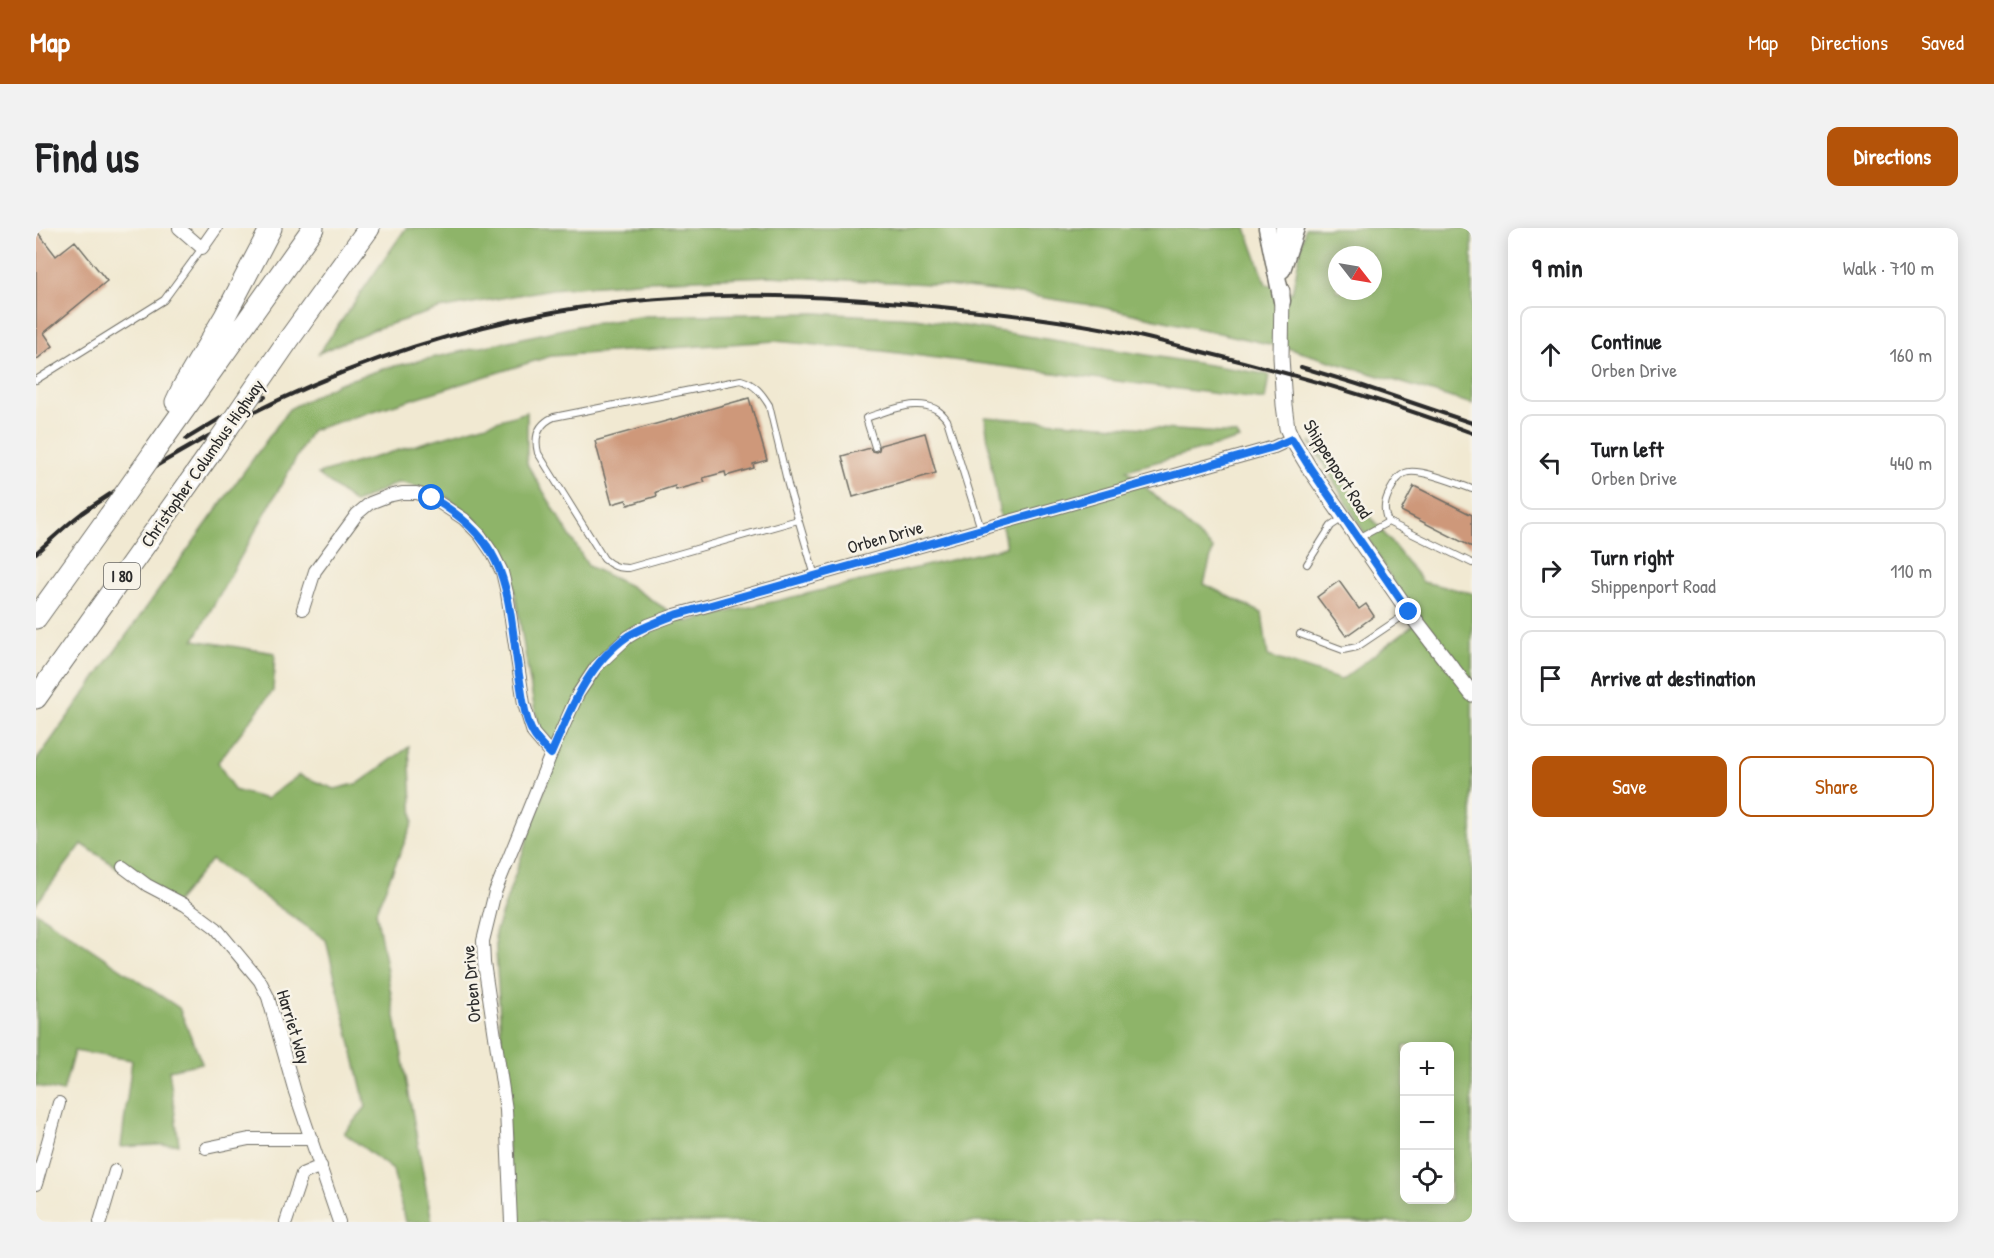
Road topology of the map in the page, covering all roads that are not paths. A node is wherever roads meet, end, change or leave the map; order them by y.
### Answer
1 (179, 228) edge
2 (216, 228) edge
3 (271, 228) edge
4 (313, 228) edge
5 (1267, 228) edge
6 (1283, 228) edge
7 (1296, 228) edge
8 (368, 229) edge
9 (202, 248) junction
10 (1282, 270) junction
11 (1282, 301) junction
12 (36, 380) edge
13 (1292, 439) junction
14 (875, 447) dead end
15 (154, 452) junction
16 (1472, 489) edge
17 (1344, 517) junction
18 (798, 520) junction
19 (1388, 522) junction
20 (981, 529) junction
21 (1358, 538) junction
22 (1472, 563) edge
23 (1307, 564) dead end
24 (815, 576) junction
25 (303, 609) dead end
26 (1409, 612) junction
27 (36, 618) edge
28 (1300, 634) dead end
29 (1472, 694) edge
30 (36, 698) edge
31 (551, 754) junction
32 (123, 867) dead end
33 (59, 1103) dead end
34 (312, 1139) junction
35 (207, 1148) dead end
36 (321, 1166) junction
37 (115, 1171) dead end
38 (36, 1184) edge
39 (100, 1222) edge
40 (286, 1222) edge
41 (339, 1222) edge
42 (511, 1222) edge

1 - 9 street
2 - 9 street
3 - 15 highway
4 - 15 highway, I 80
5 - 11 main road
6 - 10 street, Shippenport Road
7 - 10 main road
8 - 30 highway, Christopher Columbus Highway / I 80, bridge
9 - 12 lane
10 - 11 street, Shippenport Road
11 - 13 street, Shippenport Road
13 - 17 street, Shippenport Road
13 - 20 street, Orben Drive
14 - 20 lane
15 - 27 highway, I 80, bridge
16 - 19 lane
17 - 21 street, Shippenport Road
17 - 23 lane
18 - 18 lane
18 - 24 lane
19 - 21 lane
19 - 22 lane
20 - 24 street, Orben Drive
21 - 26 street, Shippenport Road
24 - 31 street, Orben Drive
25 - 31 street
26 - 28 lane
26 - 29 street, Shippenport Road
31 - 42 street, Orben Drive
32 - 34 street, Harriet Way
33 - 38 street
34 - 35 street
34 - 36 street, Harriet Way
36 - 40 street
36 - 41 street, Harriet Way
37 - 39 street

